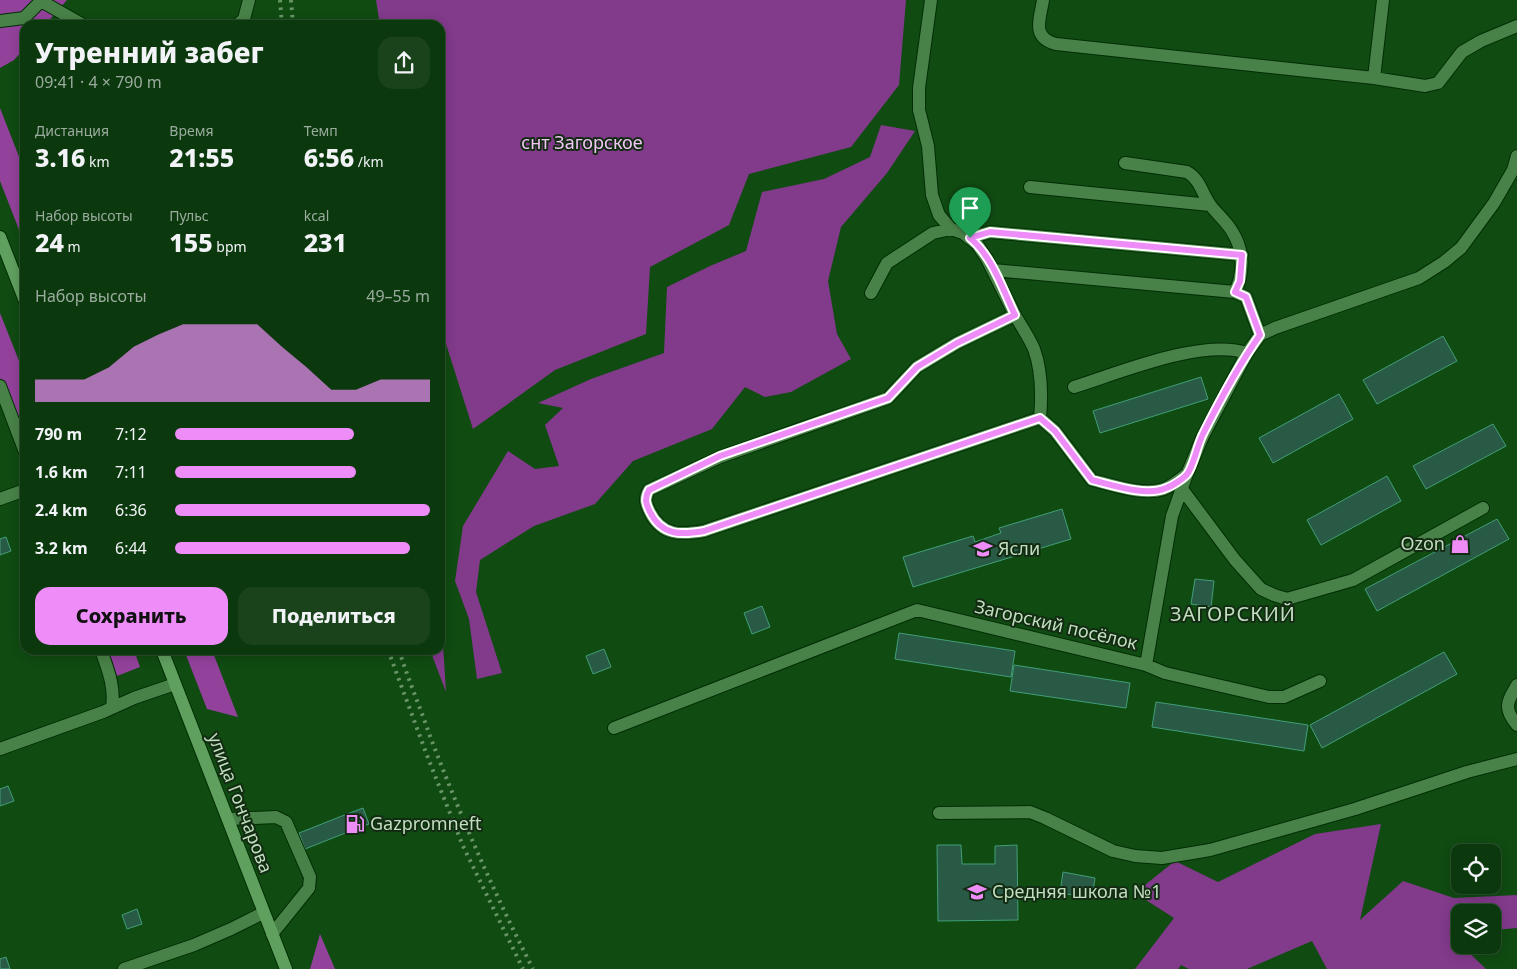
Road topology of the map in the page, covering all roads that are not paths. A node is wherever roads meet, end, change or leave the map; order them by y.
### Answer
1 (41, 0) edge
2 (249, 0) edge
3 (931, 0) edge
4 (1043, 0) edge
5 (1383, 0) edge
6 (75, 20) edge
7 (242, 20) edge
8 (0, 21) edge
9 (1517, 26) edge
10 (1374, 78) junction
11 (1517, 156) edge
12 (1125, 162) dead end
13 (1030, 187) dead end
14 (1210, 205) junction
15 (952, 229) junction
16 (0, 237) edge
17 (970, 238) junction
18 (1242, 255) junction
19 (993, 270) junction
20 (20, 288) edge
21 (1235, 292) junction
22 (871, 293) dead end
23 (1015, 315) junction
24 (1260, 335) junction
25 (1247, 353) junction
26 (0, 386) edge
27 (1074, 387) dead end
28 (1040, 418) junction
29 (20, 439) edge
30 (1187, 474) junction
31 (1182, 488) junction
32 (20, 492) edge
33 (0, 499) edge
34 (1483, 508) dead end
35 (103, 655) edge
36 (164, 655) edge
37 (1146, 664) junction
38 (1320, 680) dead end
39 (175, 684) junction
40 (1517, 685) edge
41 (112, 708) junction
42 (1517, 725) edge
43 (614, 728) dead end
44 (0, 749) edge
45 (1517, 759) edge
46 (939, 813) dead end
47 (229, 819) junction
48 (263, 913) junction
49 (272, 934) junction
50 (124, 969) edge
51 (286, 969) edge

1 - 6 street
1 - 8 street
2 - 7 street
3 - 15 street
4 - 10 street
5 - 10 street
9 - 10 street
11 - 24 street
12 - 14 street
13 - 14 street
14 - 18 street
15 - 17 street
15 - 22 street
16 - 20 main road
17 - 18 street
17 - 19 street
18 - 21 street
19 - 21 street
19 - 23 street
21 - 24 street
23 - 28 street
23 - 28 street
24 - 25 street, Загорский посёлок
25 - 27 street
25 - 30 street, Загорский посёлок
26 - 29 street
28 - 30 street
30 - 31 street, Загорский посёлок
31 - 34 street
31 - 37 street, Загорский посёлок
32 - 33 street
35 - 41 street
36 - 39 main road, улица Гончарова
37 - 38 street
37 - 43 street, Загорский посёлок
39 - 41 street
39 - 47 main road, улица Гончарова
40 - 42 street
41 - 44 street
45 - 46 street
47 - 48 main road, улица Гончарова
47 - 49 street
48 - 49 main road, улица Гончарова
48 - 50 street
49 - 51 main road, улица Гончарова

